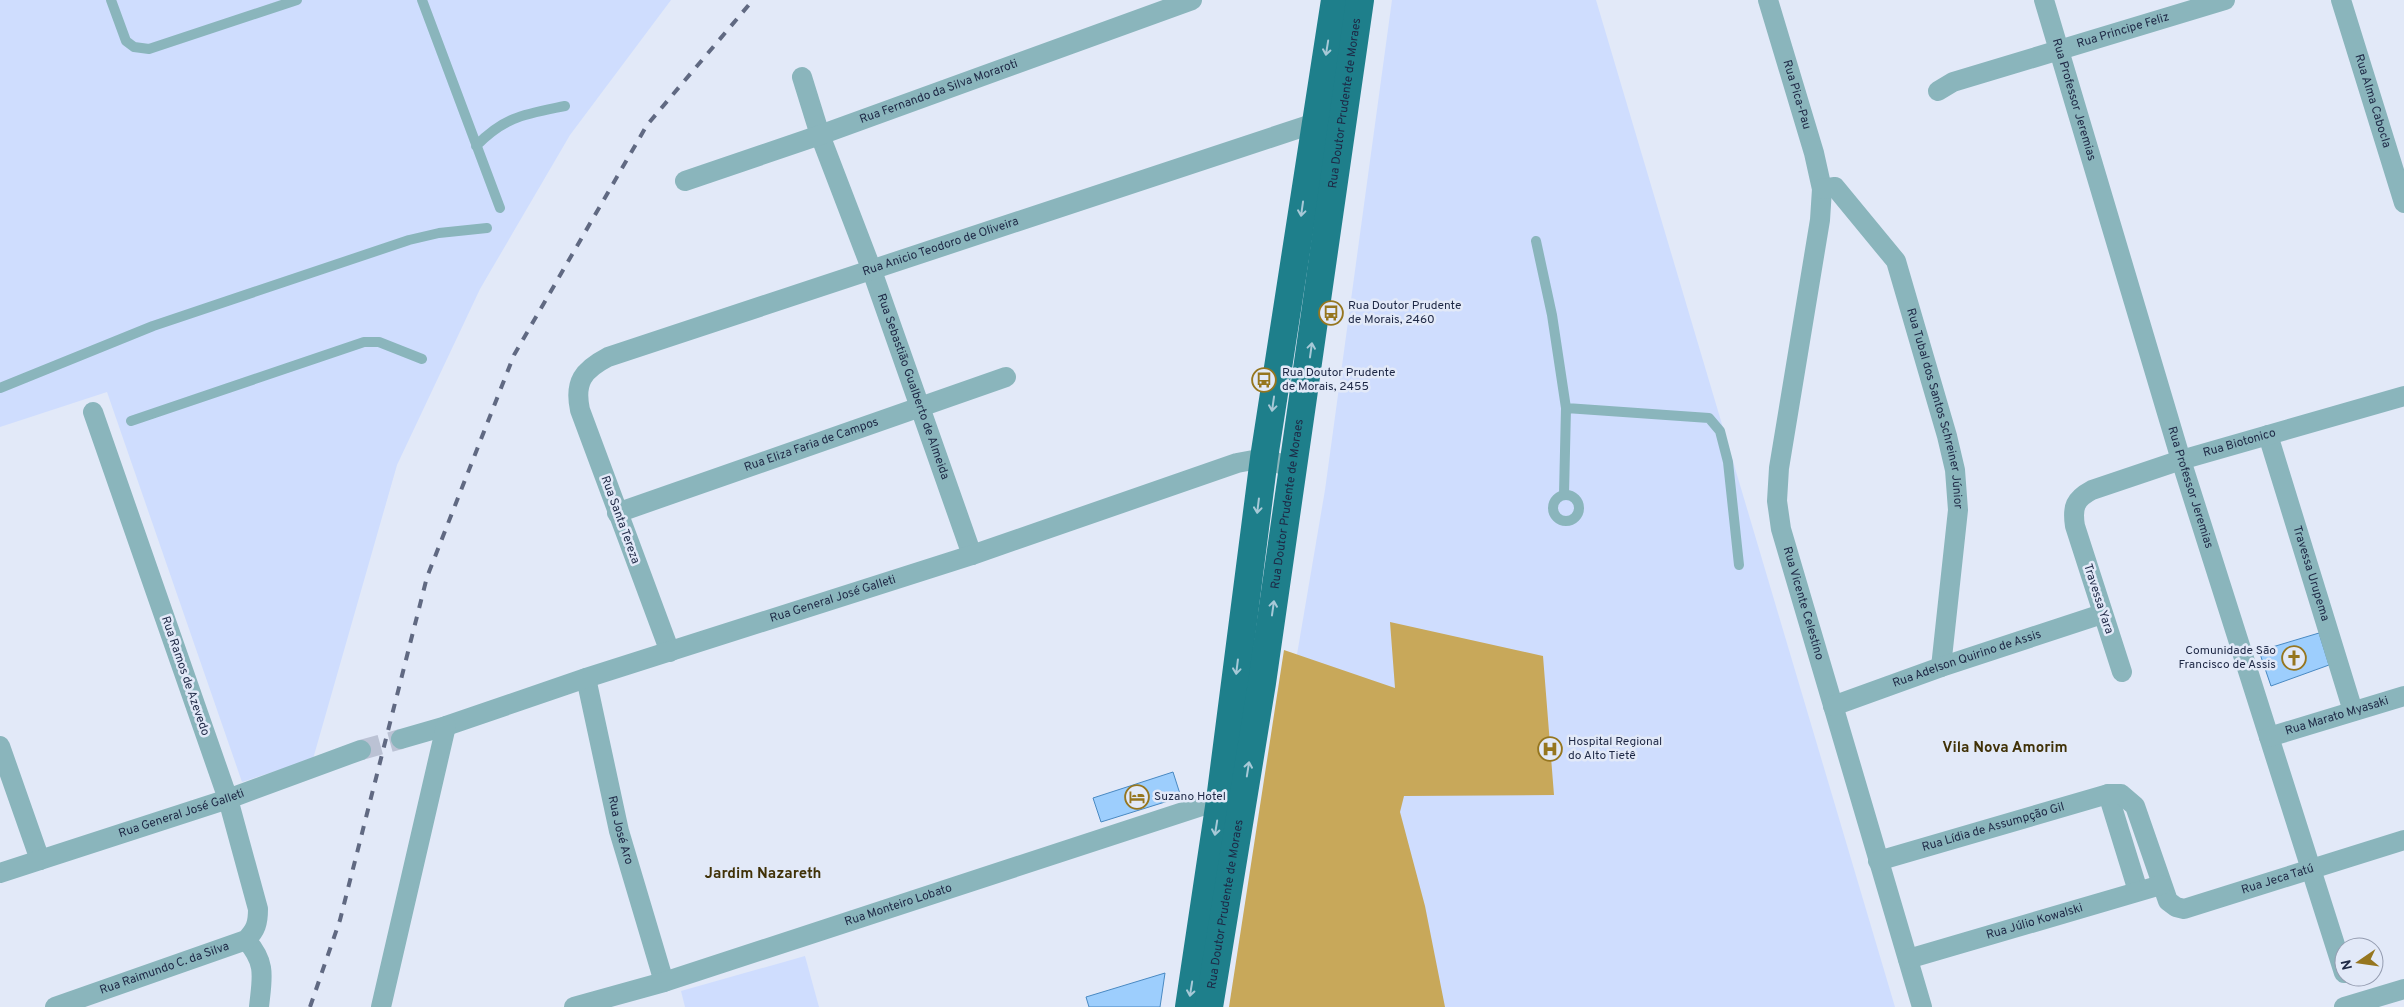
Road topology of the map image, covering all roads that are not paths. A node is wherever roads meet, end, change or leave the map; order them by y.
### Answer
1 (111, 0) edge
2 (297, 0) edge
3 (422, 0) edge
4 (1192, 0) edge
5 (1335, 0) edge
6 (1360, 0) edge
7 (1768, 0) edge
8 (2044, 0) edge
9 (2225, 0) edge
10 (2341, 0) edge
11 (2060, 51) junction
12 (802, 77) dead end
13 (1938, 91) dead end
14 (565, 106) dead end
15 (1315, 122) junction
16 (820, 136) junction
17 (476, 146) junction
18 (685, 181) dead end
19 (1822, 189) junction
20 (2404, 203) edge
21 (500, 208) dead end
22 (487, 228) dead end
23 (1536, 241) dead end
24 (871, 268) junction
25 (422, 359) dead end
26 (1006, 377) dead end
27 (578, 386) joint
28 (0, 388) edge
29 (2404, 396) edge
30 (920, 405) junction
31 (1566, 408) junction
32 (93, 412) dead end
33 (130, 421) dead end
34 (2268, 435) junction
35 (1264, 458) junction
36 (2181, 460) junction
37 (1292, 468) junction
38 (1564, 494) dead end
39 (617, 513) junction
40 (2075, 526) joint
41 (972, 555) junction
42 (1739, 565) dead end
43 (2102, 614) junction
44 (670, 652) junction
45 (1941, 667) junction
46 (2122, 672) dead end
47 (586, 678) junction
48 (2404, 696) edge
49 (1832, 706) junction
50 (2353, 711) junction
51 (446, 726) junction
52 (2269, 737) junction
53 (401, 739) tunnel mouth
54 (0, 746) edge
55 (361, 750) tunnel mouth
56 (2108, 794) junction
57 (228, 799) junction
58 (1220, 800) junction
59 (2404, 840) edge
60 (40, 860) junction
61 (1878, 861) junction
62 (2311, 868) junction
63 (0, 873) edge
64 (2161, 885) junction
65 (2138, 891) junction
66 (246, 940) junction
67 (2334, 941) edge
68 (1908, 958) junction
69 (664, 982) junction
70 (2347, 987) edge
71 (2404, 989) edge
72 (2351, 1006) edge
73 (55, 1007) edge
74 (259, 1007) edge
75 (381, 1007) edge
76 (574, 1007) edge
77 (1189, 1007) edge
78 (1209, 1007) edge
79 (1922, 1007) edge

1 - 2 lane
3 - 17 lane
4 - 16 street, Rua Fernando da Silva Moraroti
5 -> 15 highway, Rua Doutor Prudente de Moraes
37 -> 6 highway, Rua Doutor Prudente de Moraes
7 - 19 street, Rua Pica-Pau
8 - 11 street, Rua Professor Jeremias
9 - 11 street, Rua Principe Feliz
10 - 20 street, Rua Alma Cabocla
11 - 13 street, Rua Principe Feliz
11 - 36 street, Rua Professor Jeremias
12 - 16 street, Rua Sebastião Gualberto de Almeida
14 - 17 lane
15 - 24 street, Rua Anicio Teodoro de Oliveira
15 -> 35 highway, Rua Doutor Prudente de Moraes
16 - 18 street, Rua Fernando da Silva Moraroti
16 - 24 street, Rua Sebastião Gualberto de Almeida
17 - 21 lane
19 - 45 street, Rua Tubal dos Santos Schreiner Júnior
19 - 49 street, Rua Vicente Celestino
22 - 28 lane
23 - 31 lane
24 - 27 street, Rua Anicio Teodoro de Oliveira
24 - 30 street, Rua Sebastião Gualberto de Almeida
25 - 33 lane
26 - 30 street, Rua Eliza Faria de Campos
27 - 39 street, Rua Santa Tereza
29 - 34 street, Rua Biotonico
30 - 39 street, Rua Eliza Faria de Campos
30 - 41 street, Rua Sebastião Gualberto de Almeida
31 - 38 lane
31 - 42 lane
32 - 57 street, Rua Ramos de Azevedo
34 - 36 street, Rua Biotonico
34 - 50 street, Travessa Urupema
35 - 37 street
35 - 41 street, Rua General José Galleti
35 -> 58 highway, Rua Doutor Prudente de Moraes
36 - 40 street, Rua Biotonico
36 - 52 street, Rua Professor Jeremias
78 -> 37 highway, Rua Doutor Prudente de Moraes
39 - 44 street, Rua Santa Tereza
40 - 43 street, Travessa Yara
41 - 44 street, Rua General José Galleti
43 - 45 street, Rua Adelson Quirino de Assis
43 - 46 street, Travessa Yara
44 - 47 street, Rua General José Galleti
45 - 49 street, Rua Adelson Quirino de Assis
47 - 51 street, Rua General José Galleti
47 - 69 street, Rua José Aro
48 - 50 street, Rua Marato Myasaki
49 - 61 street, Rua Vicente Celestino
50 - 52 street, Rua Marato Myasaki
51 - 53 street, Rua General José Galleti
51 - 75 street
52 - 62 street, Rua Professor Jeremias
54 - 60 street
55 - 57 street, Rua General José Galleti
56 - 61 street, Rua Lídia de Assumpção Gil
56 - 64 street
56 - 65 street
57 - 60 street, Rua General José Galleti
57 - 66 street, Rua Ramos de Azevedo
58 - 69 street, Rua Monteiro Lobato
58 -> 77 highway, Rua Doutor Prudente de Moraes
59 - 62 street, Rua Jeca Tatú
60 - 63 street, Rua General José Galleti
61 - 68 street, Rua Vicente Celestino
62 - 64 street, Rua Jeca Tatú
62 - 67 street, Rua Professor Jeremias
64 - 65 street, Rua Júlio Kowalski
65 - 68 street, Rua Júlio Kowalski
66 - 73 street, Rua Raimundo C. da Silva
66 - 74 street
68 - 79 street, Rua Vicente Celestino
69 - 76 street, Rua Monteiro Lobato
70 - 72 street
71 - 72 street

